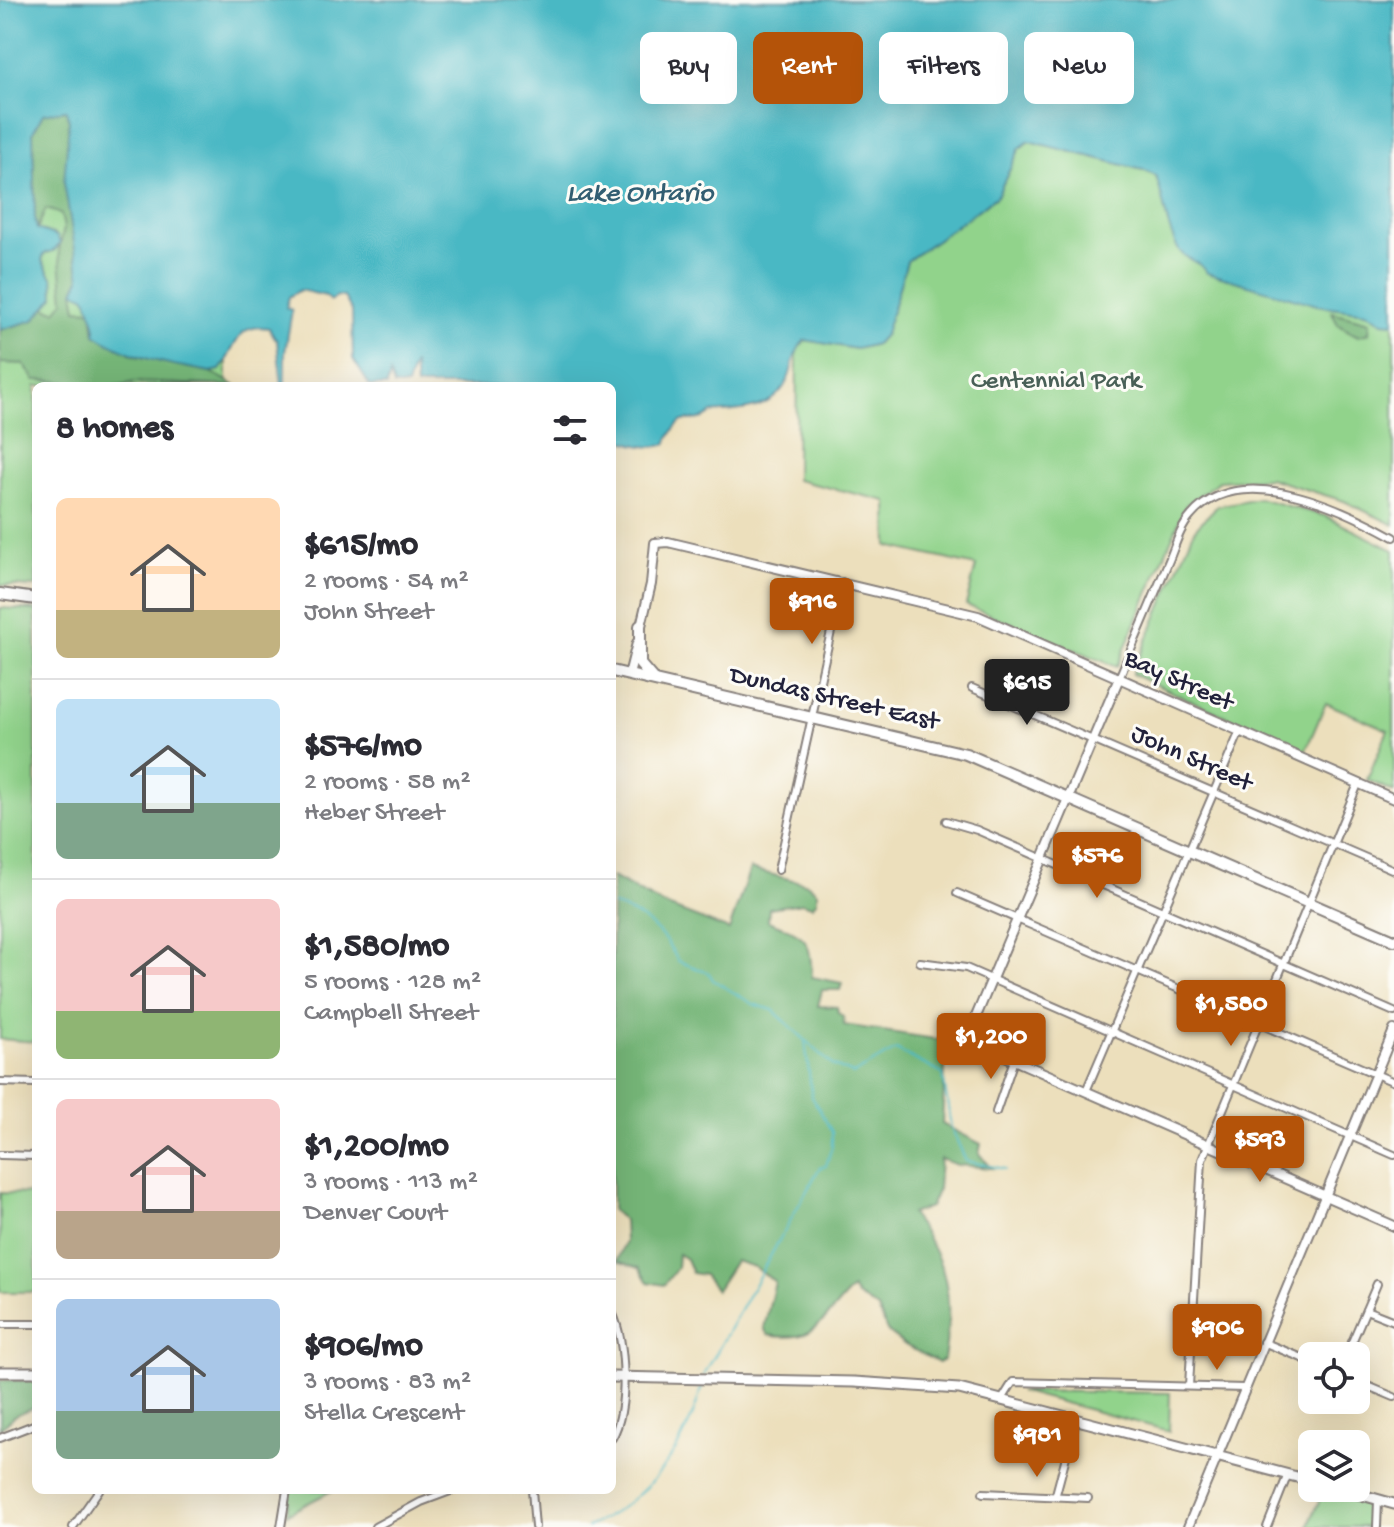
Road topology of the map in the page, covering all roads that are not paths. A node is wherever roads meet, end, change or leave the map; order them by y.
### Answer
1 (1394, 537) edge
2 (842, 582) junction
3 (0, 594) edge
4 (23, 598) junction
5 (32, 599) edge
6 (0, 600) edge
7 (640, 626) junction
8 (616, 672) edge
9 (629, 675) junction
10 (1119, 678) junction
11 (657, 682) junction
12 (972, 688) dead end
13 (811, 717) junction
14 (1240, 731) junction
15 (1093, 738) junction
16 (1358, 784) junction
17 (1214, 792) junction
18 (1394, 799) edge
19 (1068, 800) junction
20 (946, 821) dead end
21 (1332, 844) junction
22 (1189, 852) junction
23 (1043, 861) junction
24 (778, 870) dead end
25 (1394, 870) edge
26 (957, 893) dead end
27 (1307, 902) junction
28 (1162, 912) junction
29 (1018, 920) junction
30 (1394, 940) edge
31 (920, 962) dead end
32 (1281, 964) junction
33 (1137, 971) junction
34 (992, 979) junction
35 (1394, 1012) edge
36 (1257, 1024) junction
37 (1394, 1030) edge
38 (1112, 1031) junction
39 (1014, 1060) junction
40 (1376, 1074) junction
41 (0, 1082) edge
42 (1394, 1082) edge
43 (32, 1083) edge
44 (1231, 1083) junction
45 (1086, 1091) junction
46 (996, 1112) dead end
47 (1350, 1135) junction
48 (1208, 1143) junction
49 (0, 1155) edge
50 (1394, 1155) edge
51 (32, 1156) edge
52 (1325, 1196) junction
53 (1394, 1226) edge
54 (1377, 1284) dead end
55 (1366, 1310) junction
56 (1394, 1321) edge
57 (0, 1324) edge
58 (32, 1324) edge
59 (616, 1324) edge
60 (1263, 1342) junction
61 (1352, 1342) edge
62 (1298, 1356) edge
63 (0, 1372) edge
64 (32, 1372) edge
65 (617, 1377) edge
66 (1189, 1386) junction
67 (1370, 1387) edge
68 (1244, 1388) junction
69 (1394, 1397) edge
70 (1003, 1398) junction
71 (1076, 1419) junction
72 (32, 1426) edge
73 (616, 1426) edge
74 (0, 1438) edge
75 (1217, 1455) junction
76 (1288, 1474) junction
77 (1298, 1477) edge
78 (983, 1493) dead end
79 (96, 1494) edge
80 (286, 1494) edge
81 (442, 1494) edge
82 (532, 1494) edge
83 (1056, 1494) junction
84 (1088, 1498) dead end
85 (1370, 1498) edge
86 (1378, 1500) junction
87 (1394, 1504) edge
88 (386, 1525) edge
89 (73, 1527) edge
90 (281, 1527) edge
91 (375, 1527) edge
92 (535, 1527) edge
93 (1188, 1527) edge
94 (1267, 1527) edge
95 (1377, 1527) edge

1 - 10 street
2 - 7 street, Bay Street
2 - 10 street, Bay Street
2 - 13 street
3 - 4 main road
4 - 5 main road
4 - 6 main road
7 - 9 street, Bay Street
7 - 11 main road
8 - 9 main road, Dundas Street East
9 - 11 main road, Dundas Street East
10 - 14 street, Bay Street
10 - 15 street
11 - 13 main road, Dundas Street East
12 - 15 street, John Street
13 - 19 main road, Dundas Street East
13 - 24 street
14 - 16 street, Bay Street
14 - 17 street
15 - 17 street, John Street
15 - 19 street
16 - 18 street, Bay Street
16 - 21 street
17 - 21 street, John Street
17 - 22 street
19 - 22 main road, Dundas Street East
19 - 23 street
20 - 23 street
21 - 25 street, John Street
21 - 27 street
22 - 27 main road, Dundas Street East
22 - 28 street
23 - 28 street
23 - 29 street
26 - 29 street
27 - 30 main road, Dundas Street East
27 - 32 street
28 - 32 street
28 - 33 street
29 - 33 street
29 - 34 street
31 - 34 street
32 - 35 street
32 - 36 street
33 - 36 street
33 - 38 street
34 - 38 street
34 - 39 street
36 - 40 street
36 - 44 street
37 - 40 street
38 - 44 street
38 - 45 street
39 - 45 street
39 - 46 street
40 - 42 street
40 - 47 street
41 - 43 street
44 - 47 street
44 - 48 street
45 - 48 street
47 - 50 street
47 - 52 street
48 - 52 street
48 - 66 street
49 - 51 street
52 - 53 street
52 - 60 street
54 - 55 street
55 - 56 street
55 - 61 street
57 - 58 street
59 - 65 street
60 - 62 street
60 - 68 street
63 - 64 main road
65 - 70 main road
65 - 73 street
66 - 68 street
66 - 70 street
67 - 69 street
68 - 75 street
70 - 71 main road
71 - 75 main road
71 - 83 street
72 - 74 street
75 - 76 main road
75 - 93 street
76 - 77 main road
76 - 94 street
78 - 83 street
79 - 89 street
80 - 90 street
81 - 88 street
82 - 92 street
83 - 84 street
85 - 86 main road
86 - 87 main road
86 - 95 street
88 - 91 street

